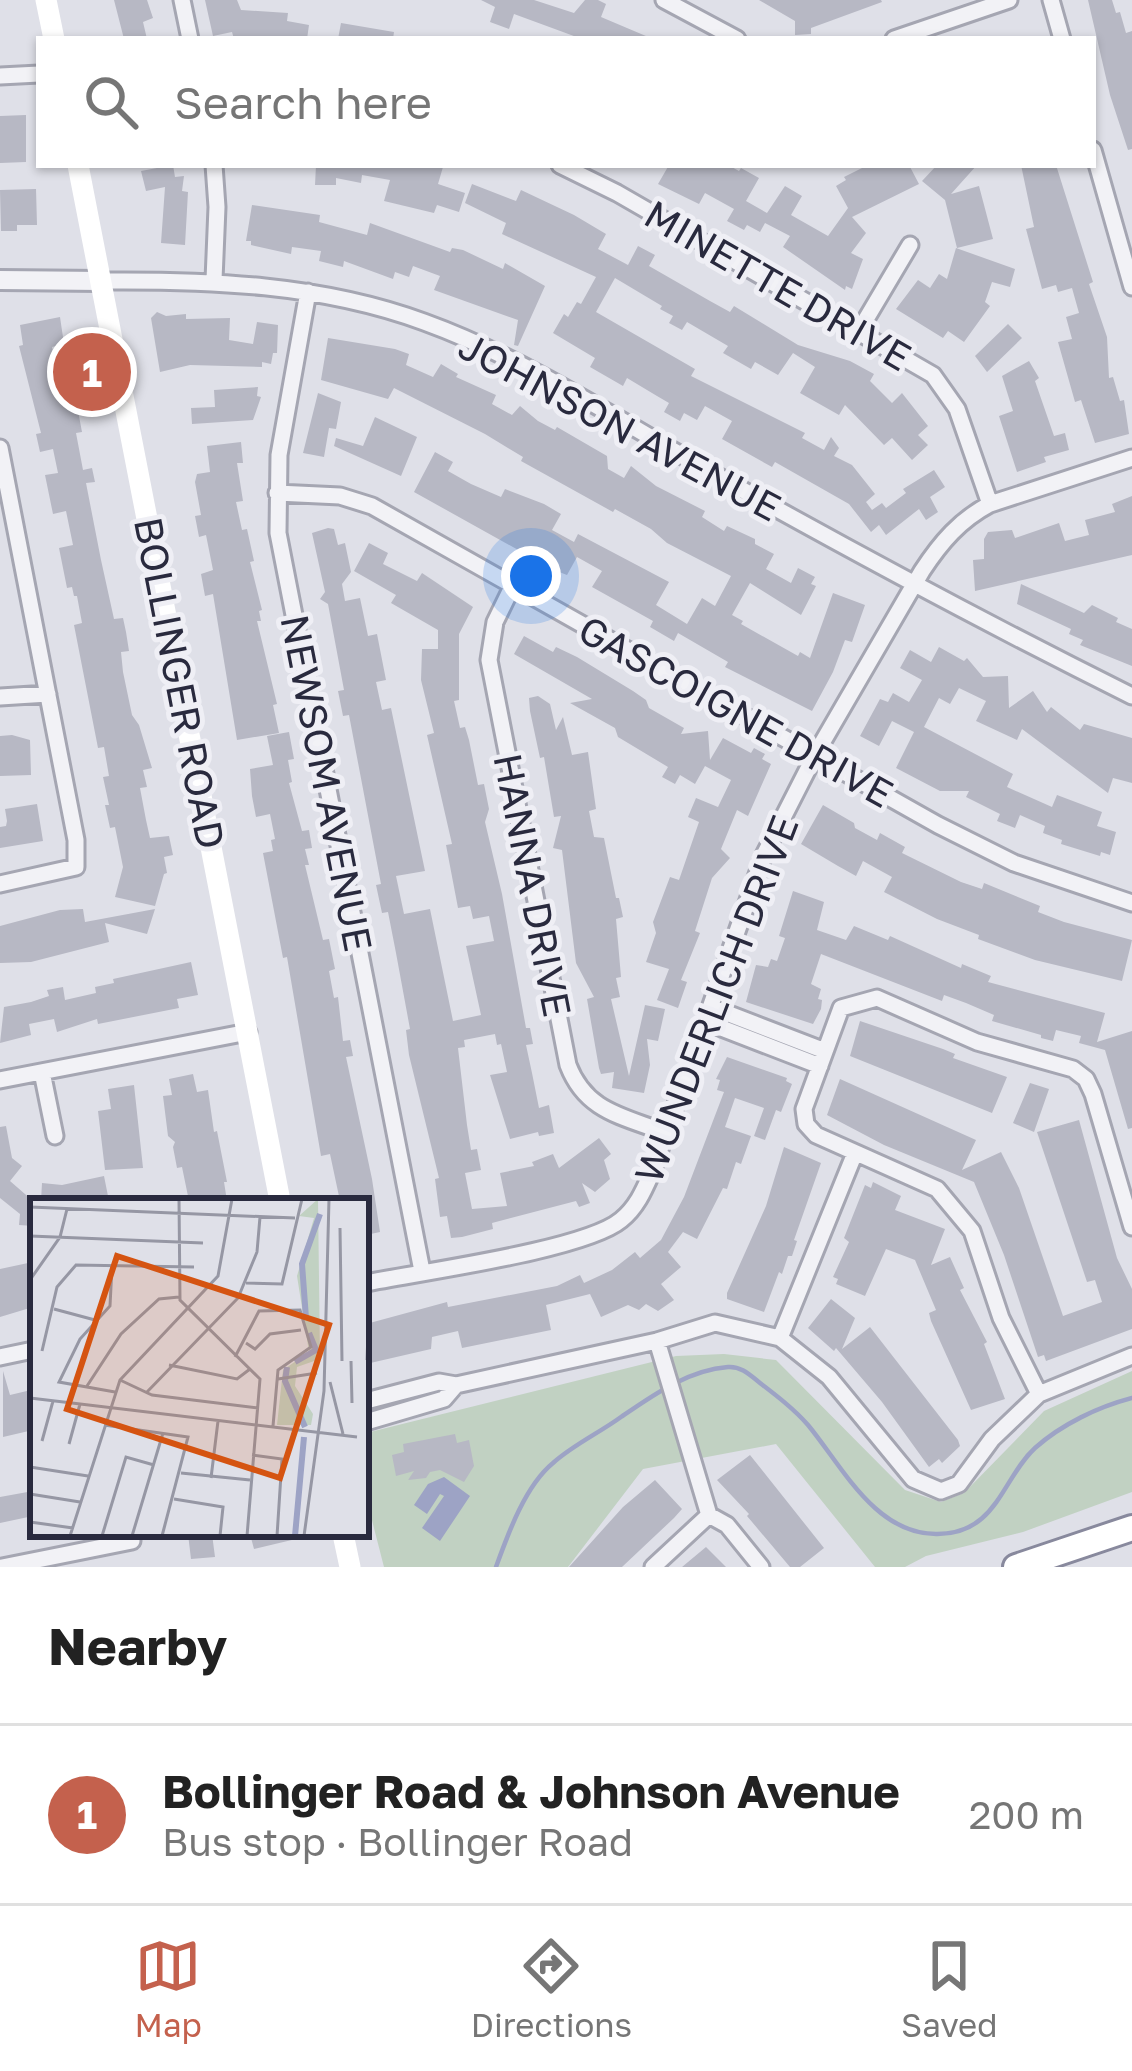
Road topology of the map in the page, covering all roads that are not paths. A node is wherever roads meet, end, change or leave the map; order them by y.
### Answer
1 (46, 0) edge
2 (182, 0) edge
3 (664, 0) edge
4 (1009, 0) edge
5 (1051, 0) edge
6 (53, 36) edge
7 (189, 36) edge
8 (731, 36) edge
9 (903, 36) edge
10 (1061, 36) edge
11 (36, 74) edge
12 (0, 76) edge
13 (1096, 161) edge
14 (79, 168) edge
15 (214, 168) edge
16 (566, 168) edge
17 (910, 245) dead end
18 (0, 280) edge
19 (214, 280) junction
20 (101, 281) junction
21 (1132, 287) edge
22 (308, 292) junction
23 (859, 331) junction
24 (0, 448) edge
25 (1132, 458) edge
26 (277, 493) junction
27 (990, 504) junction
28 (513, 585) junction
29 (912, 586) junction
30 (48, 694) junction
31 (1132, 696) edge
32 (0, 697) edge
33 (814, 755) junction
34 (0, 884) edge
35 (1132, 903) edge
36 (708, 1015) junction
37 (248, 1032) junction
38 (823, 1059) junction
39 (42, 1072) junction
40 (0, 1080) edge
41 (666, 1133) junction
42 (56, 1136) dead end
43 (855, 1153) junction
44 (279, 1198) edge
45 (1132, 1227) edge
46 (422, 1271) junction
47 (369, 1282) edge
48 (780, 1338) junction
49 (660, 1349) junction
50 (30, 1351) edge
51 (1132, 1356) edge
52 (0, 1357) edge
53 (456, 1385) junction
54 (1039, 1394) junction
55 (369, 1400) edge
56 (369, 1421) edge
57 (709, 1515) junction
58 (1132, 1528) edge
59 (131, 1537) edge
60 (344, 1537) edge
61 (2, 1567) edge
62 (350, 1567) edge
63 (653, 1567) edge
64 (761, 1567) edge
65 (1016, 1567) edge

1 - 6 main road
2 - 7 street
3 - 8 street
4 - 9 street
5 - 10 street
11 - 12 street
13 - 21 street
14 - 20 main road, BOLLINGER ROAD
15 - 19 street
16 - 23 street, MINETTE DRIVE
17 - 23 street
18 - 20 street, JOHNSON AVENUE
19 - 20 street, JOHNSON AVENUE
19 - 22 street, JOHNSON AVENUE
20 - 37 main road, BOLLINGER ROAD
22 - 26 street, NEWSOM AVENUE
22 - 29 street, JOHNSON AVENUE
23 - 27 street, MINETTE DRIVE
24 - 30 street
25 - 27 street, WUNDERLICH DRIVE
26 - 28 street, GASCOIGNE DRIVE
26 - 46 street, NEWSOM AVENUE
27 - 29 street, WUNDERLICH DRIVE
28 - 33 street, GASCOIGNE DRIVE
28 - 41 street, HANNA DRIVE
29 - 31 street, JOHNSON AVENUE
29 - 33 street, WUNDERLICH DRIVE
30 - 32 street
30 - 34 street
33 - 35 street, GASCOIGNE DRIVE
33 - 36 street, WUNDERLICH DRIVE
36 - 38 street
36 - 41 street, WUNDERLICH DRIVE
37 - 39 street
37 - 44 main road, BOLLINGER ROAD
38 - 43 street
38 - 45 street
39 - 40 street
39 - 42 street
41 - 46 street, WUNDERLICH DRIVE
43 - 48 street
43 - 54 street
46 - 47 street, WUNDERLICH DRIVE
48 - 49 street
48 - 54 street
49 - 53 street
49 - 57 street
50 - 52 street
51 - 54 street
53 - 55 street
53 - 56 street
57 - 63 street
57 - 64 street
58 - 65 highway
59 - 61 street
60 - 62 main road

